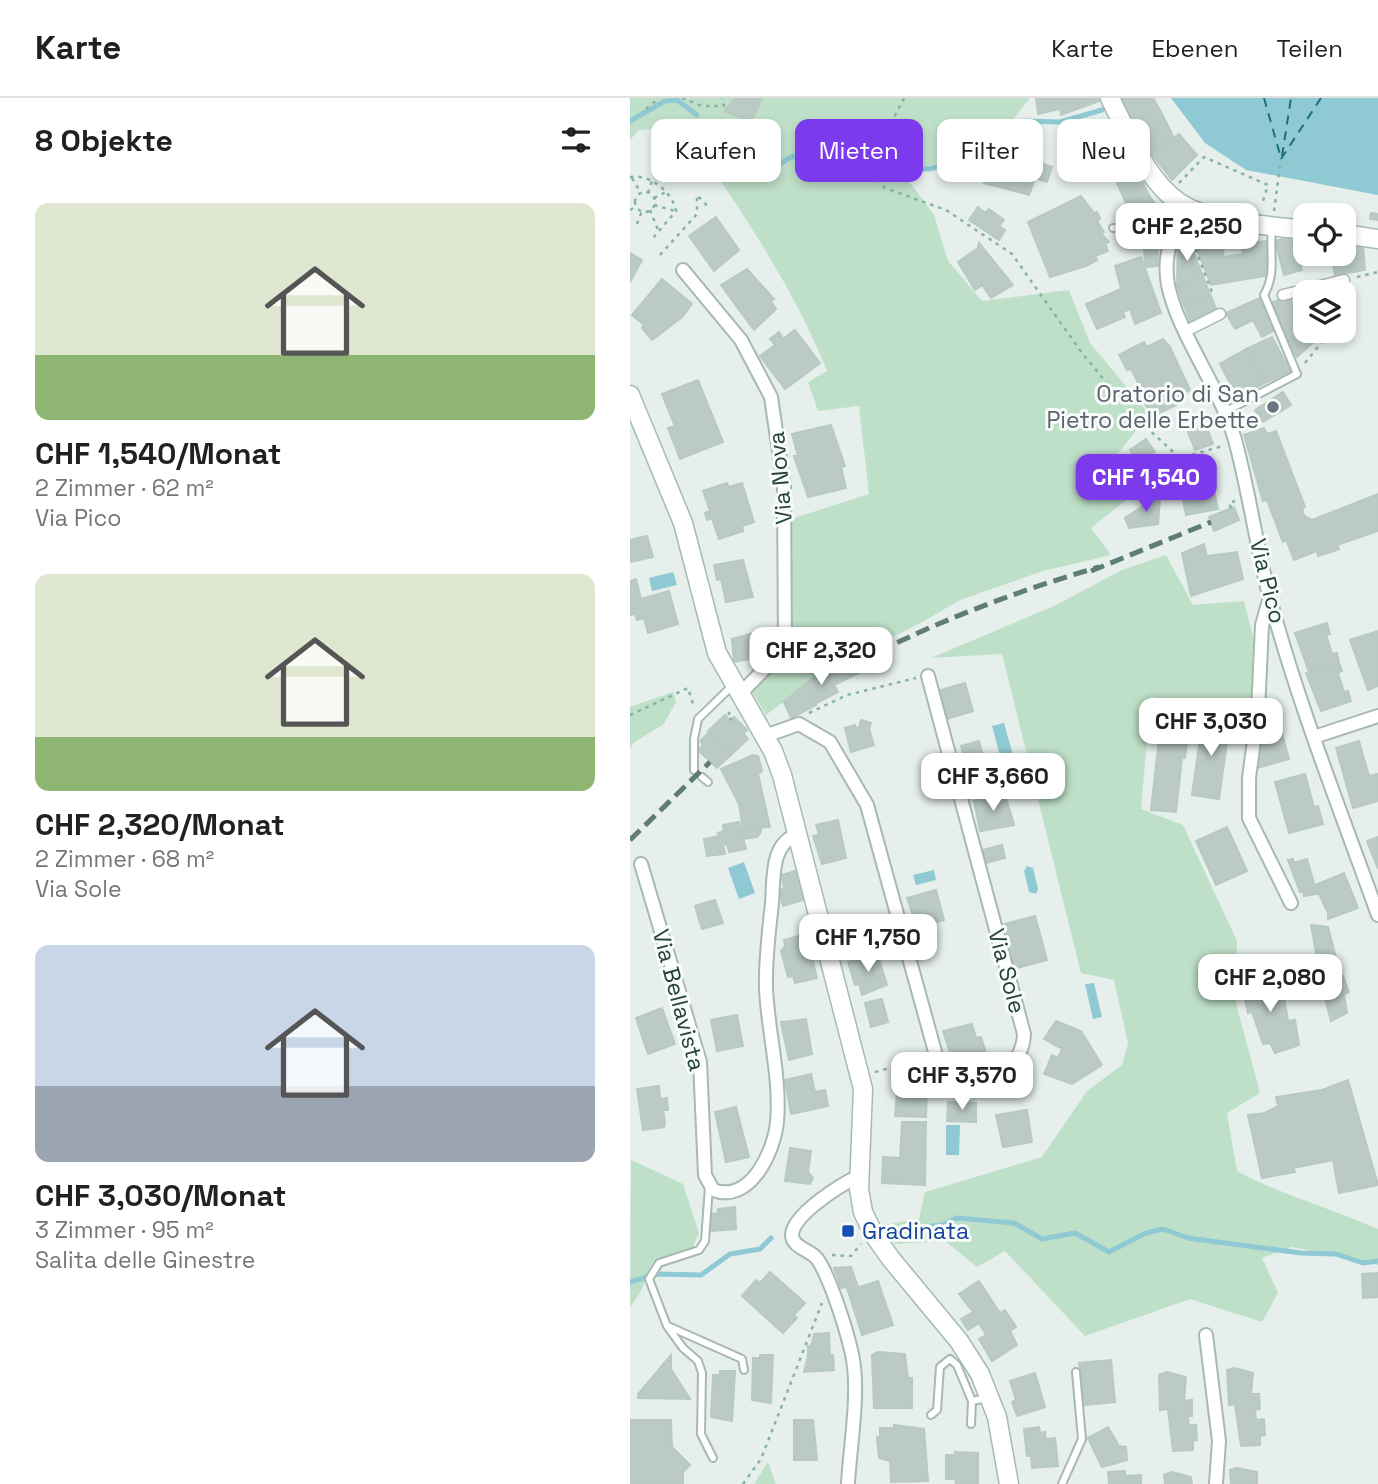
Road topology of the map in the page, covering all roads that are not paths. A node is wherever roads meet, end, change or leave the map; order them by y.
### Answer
1 (1111, 98) edge
2 (1184, 211) junction
3 (1272, 226) junction
4 (1174, 227) junction
5 (1112, 228) dead end
6 (1293, 228) edge
7 (1356, 236) edge
8 (1378, 239) edge
9 (683, 271) dead end
10 (1293, 293) edge
11 (1283, 295) dead end
12 (1220, 314) dead end
13 (1186, 331) junction
14 (630, 395) edge
15 (1226, 411) junction
16 (1270, 597) junction
17 (928, 676) road end
18 (736, 690) junction
19 (1378, 716) edge
20 (765, 736) junction
21 (1314, 737) junction
22 (695, 771) dead end
23 (798, 834) junction
24 (641, 864) dead end
25 (1291, 903) dead end
26 (1378, 915) edge
27 (859, 1177) junction
28 (709, 1186) junction
29 (667, 1326) junction
30 (1206, 1335) dead end
31 (744, 1370) dead end
32 (1076, 1372) dead end
33 (990, 1397) junction
34 (972, 1401) junction
35 (931, 1415) dead end
36 (971, 1424) dead end
37 (713, 1458) dead end
38 (848, 1484) edge
39 (1009, 1484) edge
40 (1062, 1484) edge
41 (1216, 1484) edge

1 - 2 main road
2 - 3 main road
2 - 4 street, Via Pico
3 - 6 main road
3 - 15 lane
4 - 5 lane
4 - 13 street, Via Pico
7 - 8 main road
9 - 18 street, Via Nova
10 - 11 street
12 - 13 street
13 - 15 street, Via Pico
14 - 18 main road
15 - 16 street, Via Pico
16 - 21 street, Via Pico
16 - 25 street
17 - 20 street, Via Sole
18 - 20 main road
18 - 22 lane
19 - 21 street
20 - 23 main road
21 - 26 street, Via Pico
23 - 27 main road
23 - 28 street
24 - 28 street, Via Bellavista
27 - 33 main road
27 - 38 street
28 - 29 lane
29 - 31 lane
29 - 37 lane
30 - 41 street
32 - 40 lane
33 - 34 lane
33 - 39 main road
34 - 35 lane
34 - 36 lane

